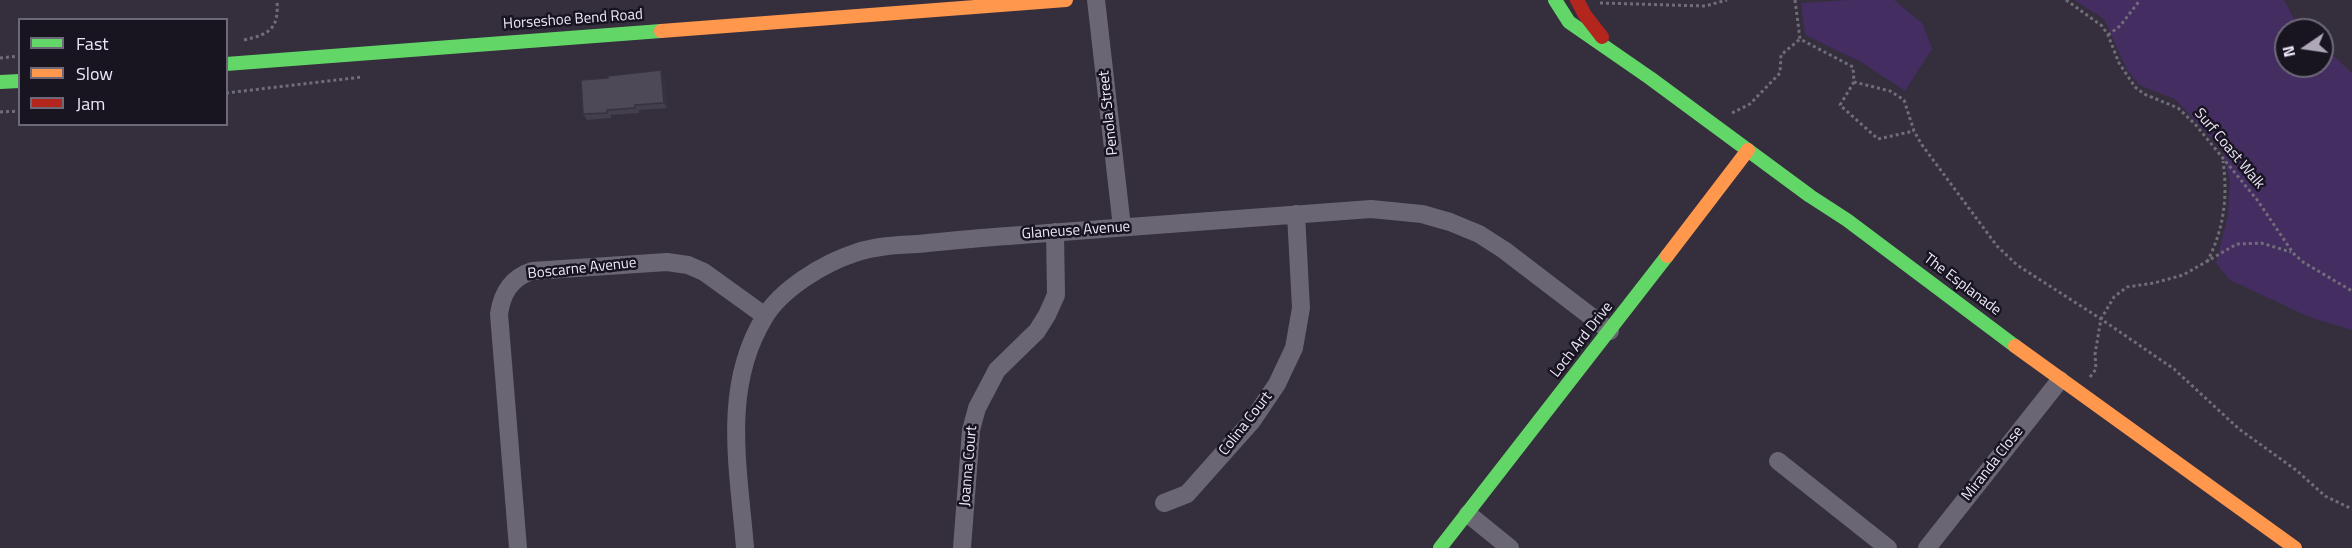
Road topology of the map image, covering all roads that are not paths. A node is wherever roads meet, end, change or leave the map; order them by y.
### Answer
1 (1066, 0) edge
2 (1096, 0) edge
3 (1555, 0) edge
4 (1578, 2) edge
5 (856, 7) edge
6 (1609, 49) junction
7 (228, 64) edge
8 (18, 81) edge
9 (0, 82) edge
10 (1748, 150) junction
11 (1296, 214) junction
12 (1122, 227) junction
13 (1055, 232) junction
14 (765, 316) junction
15 (1610, 331) junction
16 (2060, 380) junction
17 (1778, 461) dead end
18 (1164, 503) dead end
19 (1468, 514) junction
20 (518, 548) edge
21 (745, 548) edge
22 (962, 548) edge
23 (1440, 548) edge
24 (1510, 548) edge
25 (1888, 548) edge
26 (1927, 548) edge
27 (2295, 548) edge

1 - 5 street, Horseshoe Bend Road
2 - 12 street, Penola Street
3 - 6 street, The Esplanade
4 - 6 street, The Esplanade
5 - 7 street, Horseshoe Bend Road
6 - 10 street, The Esplanade
8 - 9 street
10 - 15 street, Loch Ard Drive
10 - 16 street, The Esplanade
11 - 12 street, Glaneuse Avenue
11 - 15 street, Glaneuse Avenue
11 - 18 street, Colina Court
12 - 13 street, Glaneuse Avenue
13 - 14 street, Glaneuse Avenue
13 - 22 street, Joanna Court
14 - 20 street, Boscarne Avenue
14 - 21 street, Glaneuse Avenue
15 - 19 street, Loch Ard Drive
16 - 26 street, Miranda Close
16 - 27 street, The Esplanade
17 - 25 street
19 - 23 street, Loch Ard Drive
19 - 24 street

